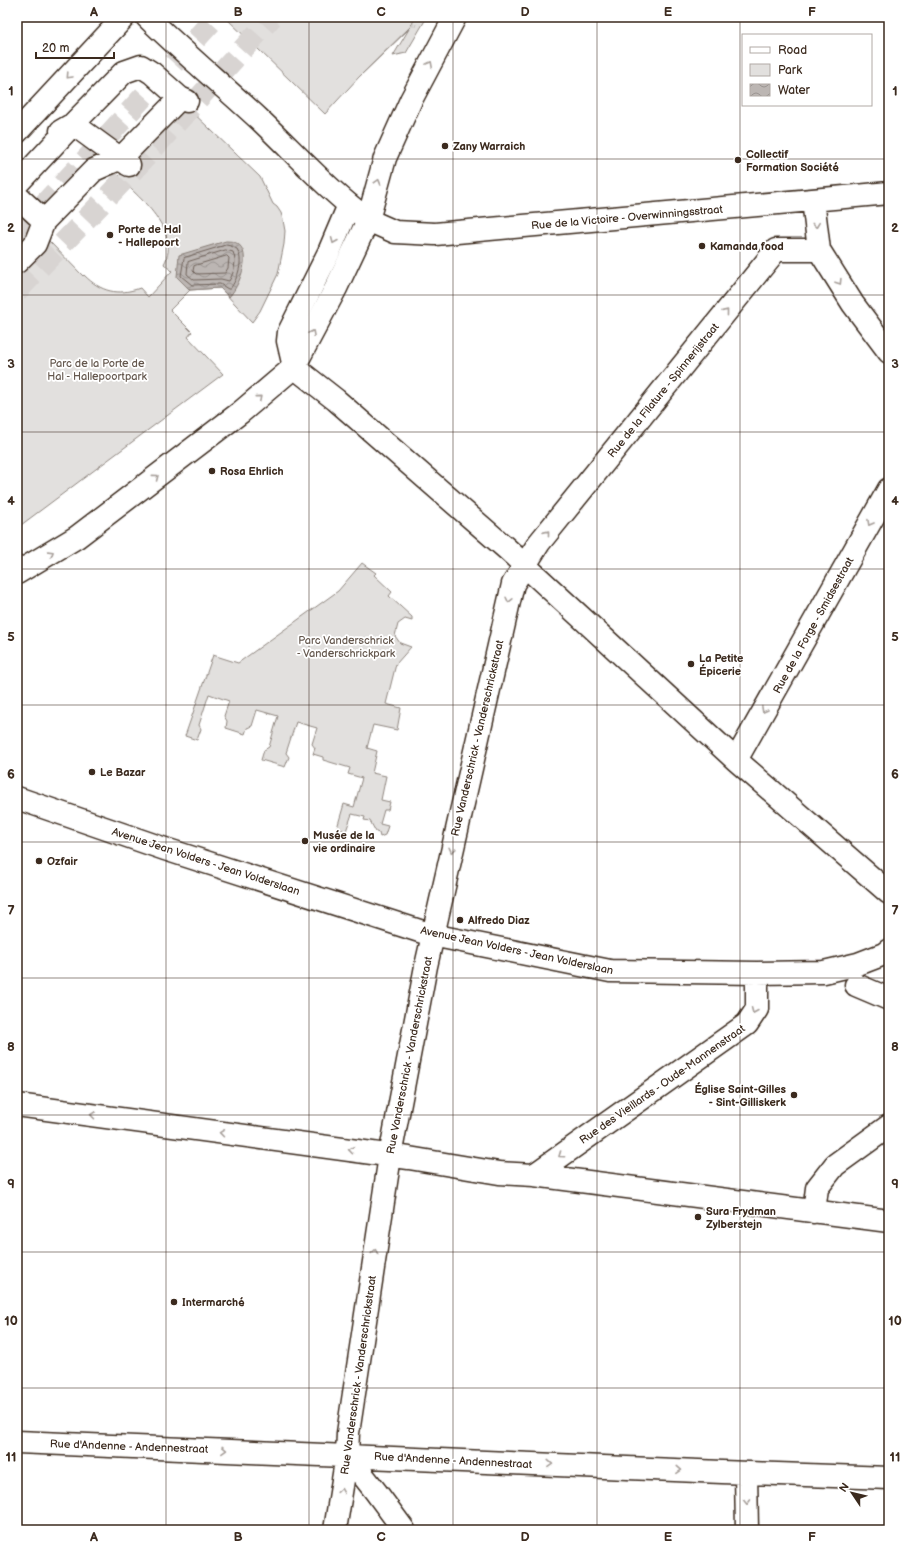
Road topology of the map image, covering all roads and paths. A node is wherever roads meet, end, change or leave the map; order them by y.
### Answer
1 (124, 17) edge
2 (146, 17) edge
3 (455, 17) edge
4 (73, 124) junction
5 (17, 132) edge
6 (32, 147) dead end
7 (125, 162) junction
8 (17, 184) edge
9 (889, 193) edge
10 (17, 196) edge
11 (813, 200) junction
12 (349, 205) junction
13 (368, 220) junction
14 (44, 221) junction
15 (819, 250) junction
16 (17, 262) edge
17 (889, 352) edge
18 (294, 367) junction
19 (889, 490) edge
20 (525, 565) junction
21 (17, 573) edge
22 (736, 760) junction
23 (17, 798) edge
24 (885, 890) edge
25 (432, 935) junction
26 (889, 950) edge
27 (757, 973) junction
28 (860, 989) dead end
29 (889, 999) edge
30 (17, 1105) edge
31 (889, 1126) edge
32 (390, 1156) junction
33 (534, 1175) junction
34 (814, 1212) junction
35 (889, 1221) edge
36 (17, 1442) edge
37 (346, 1455) junction
38 (746, 1473) junction
39 (889, 1478) edge
40 (335, 1530) edge
41 (404, 1530) edge
42 (747, 1530) edge

1 -> 5 street
2 - 12 street, Rue de la Victoire - Overwinningsstraat
13 -> 3 street
4 - 6 street
4 - 7 street
4 - 7 street
4 - 8 street
7 - 14 street
9 - 11 street, Rue de la Victoire - Overwinningsstraat
10 - 14 street
11 - 13 street, Rue de la Victoire - Overwinningsstraat
11 -> 15 street
12 - 13 street, Rue de la Victoire - Overwinningsstraat
12 -> 18 street
18 -> 13 street
14 - 16 street
15 -> 17 street
20 -> 15 street, Rue de la Filature - Spinnerijstraat
18 - 20 street
21 -> 18 street
19 -> 22 street, Rue de la Forge - Smidsestraat
20 - 22 street
20 -> 25 street, Rue Vanderschrick - Vanderschrickstraat
22 - 24 street
23 - 25 street, Avenue Jean Volders - Jean Volderslaan
25 - 27 street, Avenue Jean Volders - Jean Volderslaan
25 - 32 street, Rue Vanderschrick - Vanderschrickstraat
26 - 27 street, Avenue Jean Volders - Jean Volderslaan
27 -> 33 street, Rue des Vieillards - Oude-Mannenstraat
28 - 29 street
32 -> 30 street
31 - 34 street
32 - 33 street
37 -> 32 street, Rue Vanderschrick - Vanderschrickstraat
33 - 34 street
34 - 35 street
36 -> 37 street, Rue d'Andenne - Andennestraat
37 -> 38 street, Rue d'Andenne - Andennestraat
40 -> 37 street, Rue Vanderschrick - Vanderschrickstraat
37 - 41 street
38 - 39 street, Rue d'Andenne - Andennestraat
38 -> 42 street

